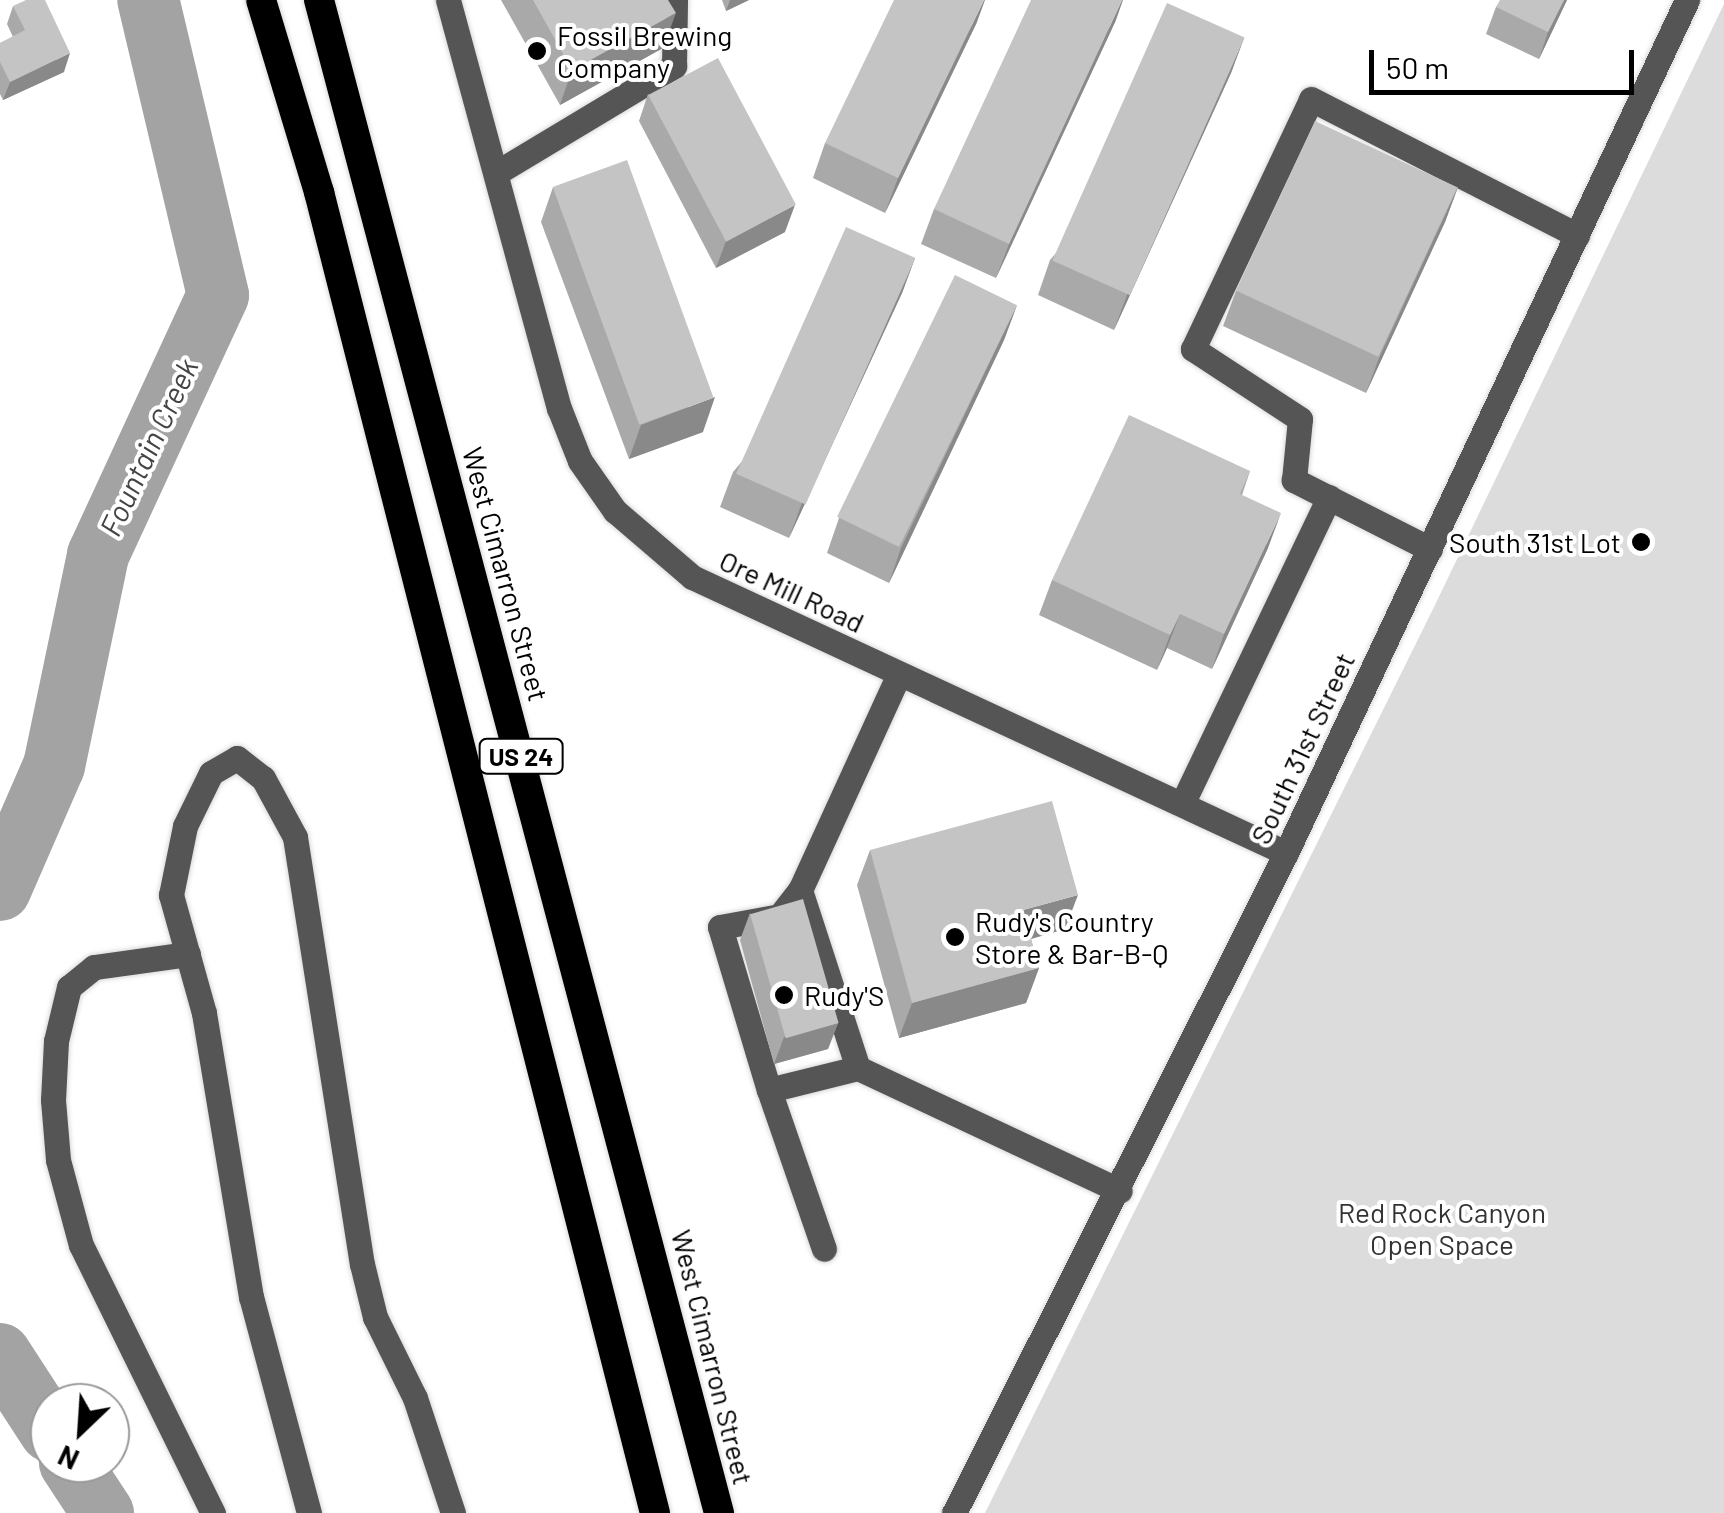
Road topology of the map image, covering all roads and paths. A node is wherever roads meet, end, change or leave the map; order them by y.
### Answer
1 (261, 0) edge
2 (319, 0) edge
3 (448, 0) edge
4 (675, 0) edge
5 (1687, 0) edge
6 (496, 174) junction
7 (1578, 234) junction
8 (1329, 497) junction
9 (1430, 550) junction
10 (899, 674) junction
11 (1183, 802) junction
12 (1286, 854) junction
13 (800, 890) junction
14 (188, 954) junction
15 (858, 1068) junction
16 (769, 1090) junction
17 (1120, 1191) junction
18 (824, 1250) dead end
19 (633, 1424) junction
20 (711, 1480) junction
21 (213, 1513) edge
22 (309, 1513) edge
23 (453, 1513) edge
24 (638, 1513) edge
25 (655, 1513) edge
26 (719, 1513) edge
27 (727, 1513) edge
28 (954, 1513) edge

1 - 19 highway, US 24
2 - 20 highway, West Cimarron Street / US 24
3 - 6 street, Ore Mill Road
4 - 6 street
5 - 7 street, South 31st Street
6 - 10 street, Ore Mill Road
7 - 8 street
7 - 9 street, South 31st Street
8 - 9 street
8 - 11 street
9 - 12 street, South 31st Street
10 - 11 street, Ore Mill Road
10 - 13 street
11 - 12 street, Ore Mill Road
12 - 17 street, South 31st Street
13 - 15 street
13 - 16 street
14 - 21 street
14 - 22 street
14 - 23 street
15 - 16 street
15 - 17 street
16 - 18 street
17 - 28 street, South 31st Street
19 - 24 highway
19 - 25 highway, US 24
20 - 26 highway, West Cimarron Street / US 24
20 - 27 highway

